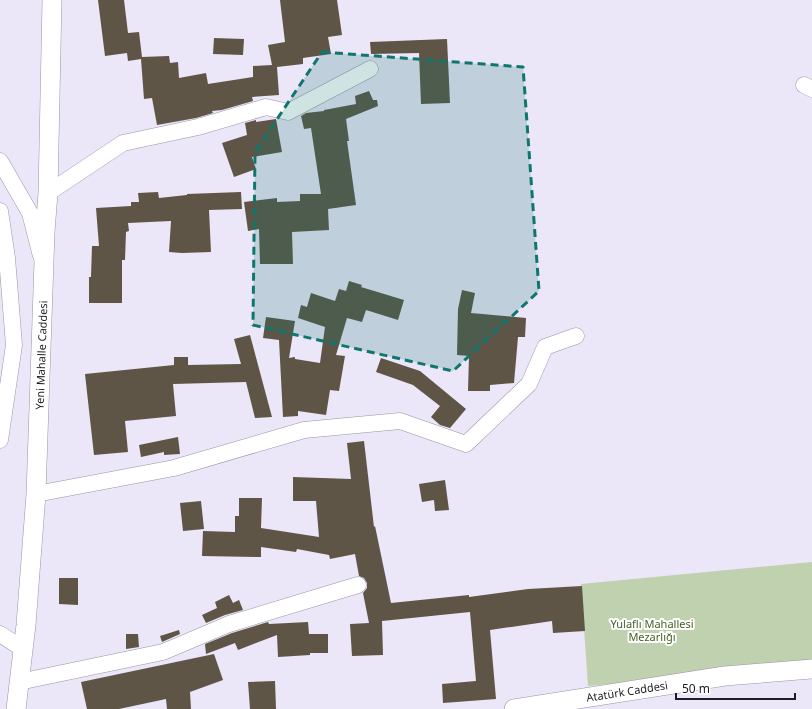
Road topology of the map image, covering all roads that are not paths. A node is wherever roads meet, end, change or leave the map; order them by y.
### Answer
1 (52, 0) edge
2 (370, 69) dead end
3 (0, 161) edge
4 (48, 193) junction
5 (0, 211) edge
6 (44, 268) junction
7 (576, 336) dead end
8 (0, 440) edge
9 (36, 494) junction
10 (358, 585) dead end
11 (0, 634) edge
12 (23, 649) junction
13 (812, 669) edge
14 (19, 682) junction
15 (16, 709) edge
16 (514, 709) edge

1 - 4 street, Yeni Mahalle Caddesi
2 - 4 street
3 - 6 street
4 - 6 street, Yeni Mahalle Caddesi
5 - 8 street
6 - 9 street, Yeni Mahalle Caddesi
7 - 9 street
9 - 12 street, Yeni Mahalle Caddesi
10 - 14 street
11 - 12 street
12 - 14 street, Yeni Mahalle Caddesi
13 - 16 street, Atatürk Caddesi
14 - 15 street, Yeni Mahalle Caddesi

